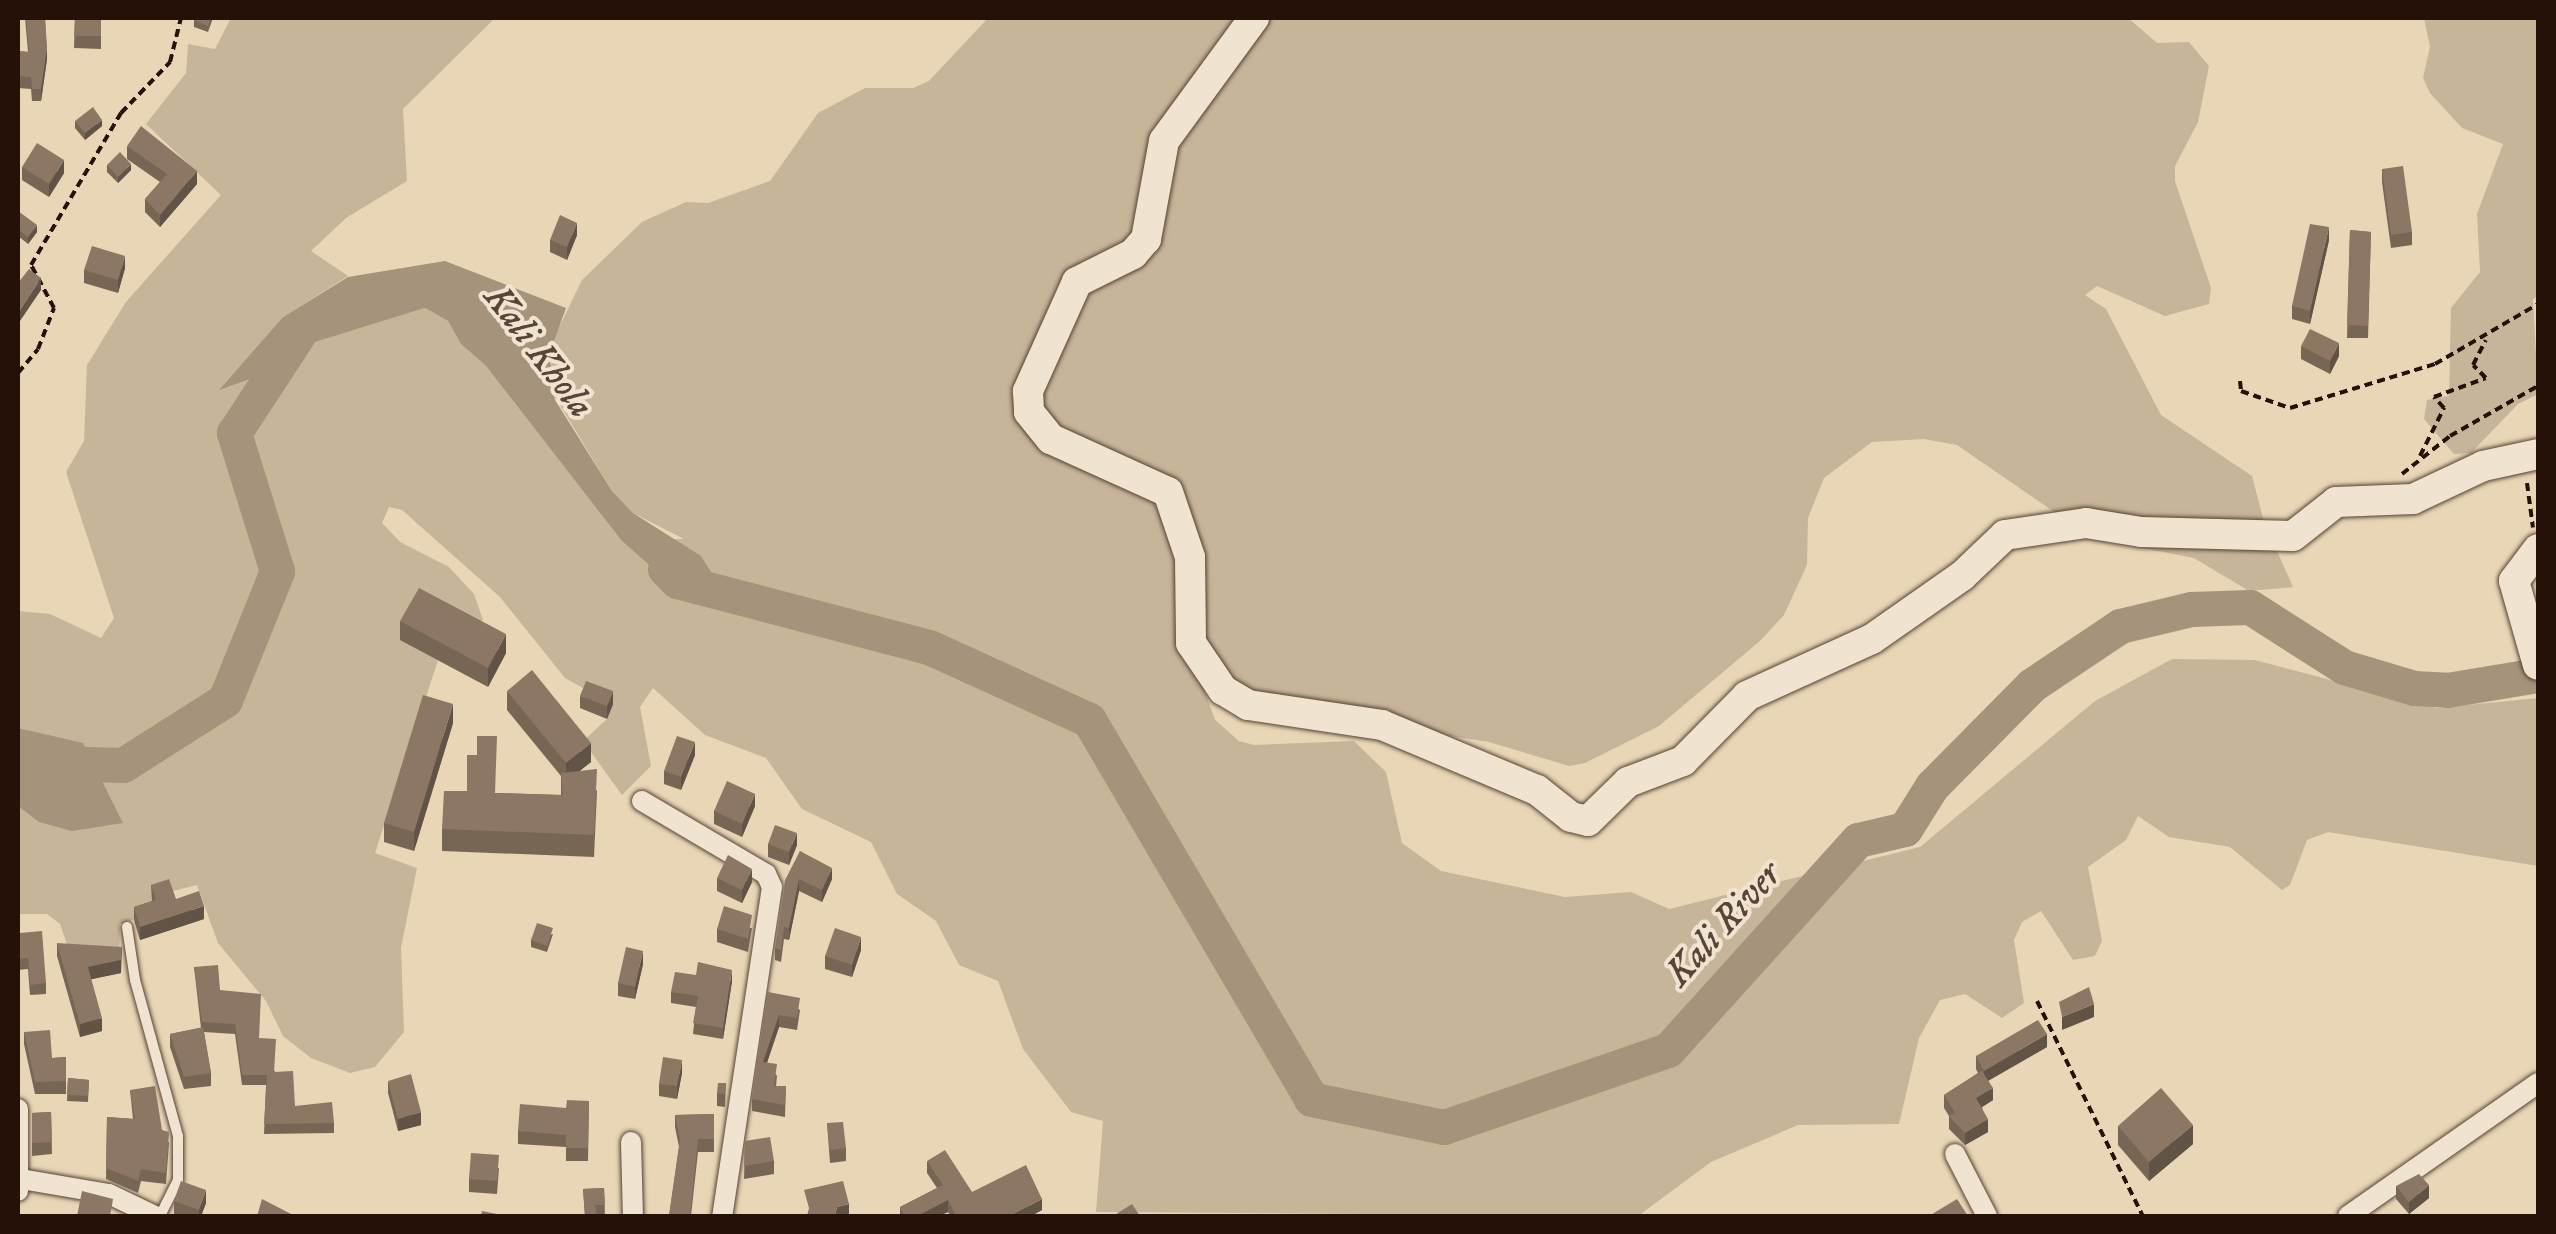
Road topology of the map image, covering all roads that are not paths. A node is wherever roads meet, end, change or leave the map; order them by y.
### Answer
1 (1254, 18) edge
2 (2538, 454) edge
3 (2537, 551) edge
4 (2538, 665) edge
5 (642, 801) dead end
6 (127, 926) dead end
7 (2538, 1083) edge
8 (18, 1109) edge
9 (631, 1142) dead end
10 (1955, 1154) dead end
11 (19, 1185) edge
12 (157, 1216) edge
13 (632, 1216) edge
14 (722, 1216) edge
15 (1987, 1216) edge
16 (2348, 1216) edge

1 - 2 street
3 - 4 street
5 - 14 street
6 - 12 lane
7 - 16 street
8 - 11 street
9 - 13 street
10 - 15 street
11 - 12 street

